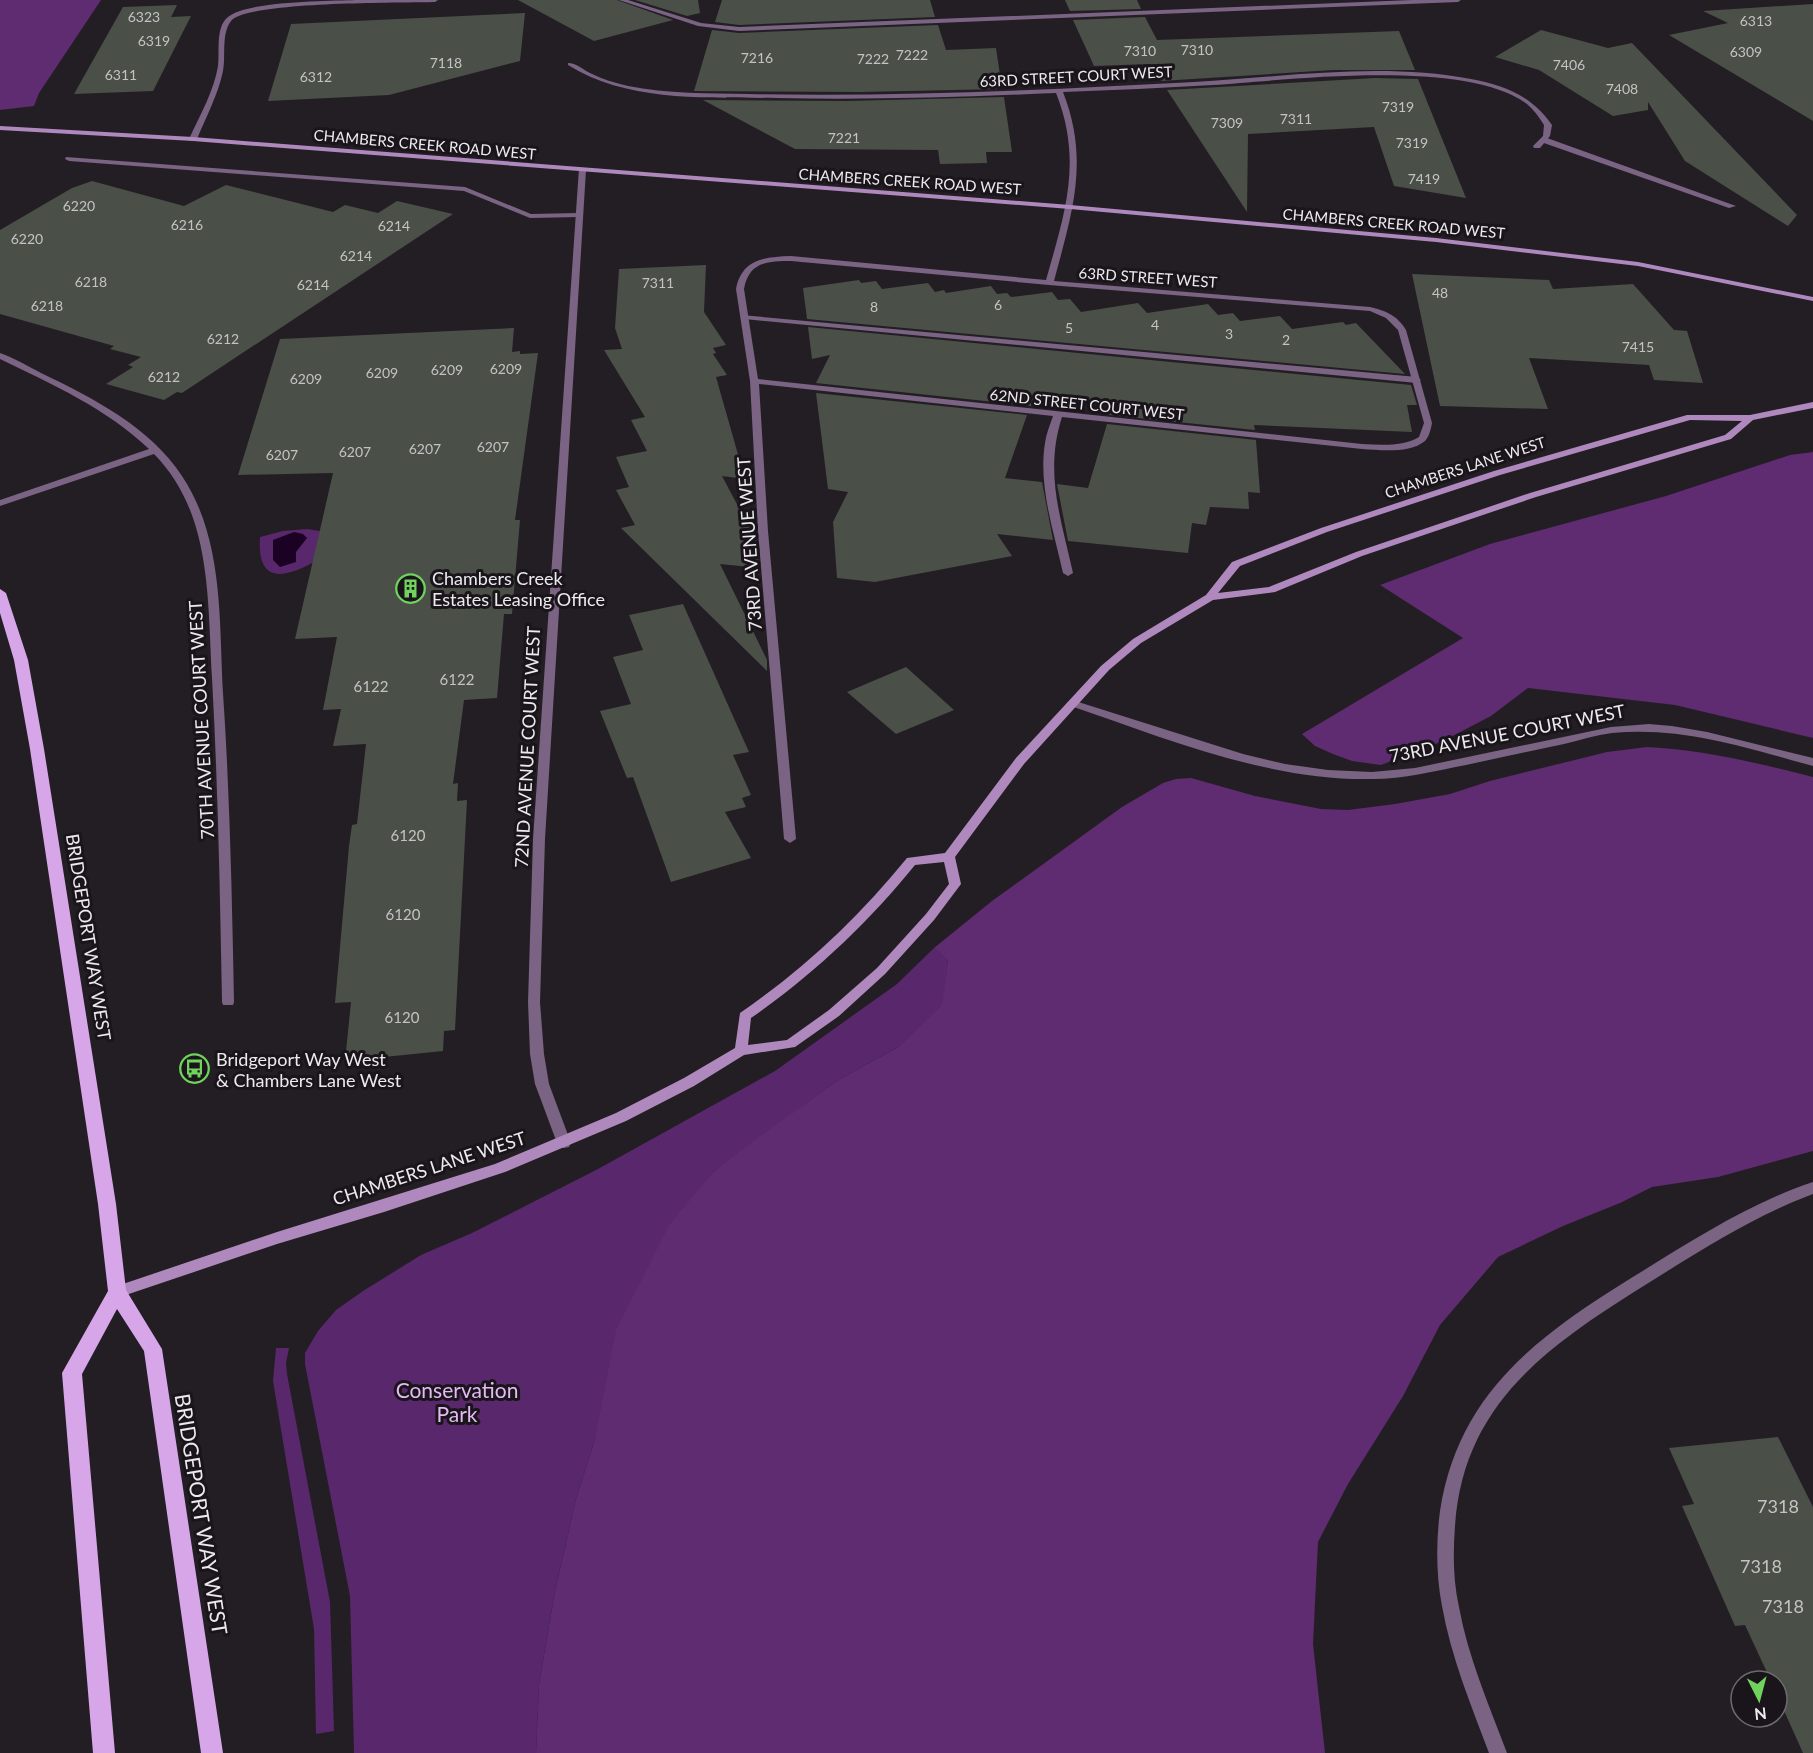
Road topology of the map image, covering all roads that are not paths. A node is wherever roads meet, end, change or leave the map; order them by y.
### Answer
1 (435, 0) edge
2 (622, 0) edge
3 (1458, 0) edge
4 (570, 64) dead end
5 (1059, 91) junction
6 (0, 128) edge
7 (193, 139) junction
8 (1544, 140) junction
9 (1537, 146) dead end
10 (69, 159) dead end
11 (582, 170) junction
12 (1732, 206) dead end
13 (1070, 207) junction
14 (578, 215) junction
15 (765, 261) joint
16 (1049, 283) junction
17 (1813, 299) edge
18 (744, 317) junction
19 (0, 356) edge
20 (1417, 380) junction
21 (754, 381) junction
22 (1813, 405) edge
23 (1058, 415) junction
24 (1750, 418) junction
25 (1418, 442) joint
26 (156, 450) junction
27 (0, 502) edge
28 (1068, 573) dead end
29 (0, 593) edge
30 (1210, 597) junction
31 (1072, 703) junction
32 (1813, 762) edge
33 (790, 839) dead end
34 (949, 856) junction
35 (228, 1002) dead end
36 (741, 1051) junction
37 (564, 1143) junction
38 (1813, 1188) edge
39 (117, 1292) junction
40 (104, 1753) edge
41 (213, 1753) edge
42 (1498, 1753) edge

1 - 7 street
2 - 3 street
4 - 5 street, 63RD STREET COURT WEST
5 - 8 street, 63RD STREET COURT WEST
5 - 13 street
6 - 7 street, CHAMBERS CREEK ROAD WEST
7 - 11 street, CHAMBERS CREEK ROAD WEST
8 - 9 street
8 - 12 street
10 - 14 street
11 - 13 street, CHAMBERS CREEK ROAD WEST
11 - 14 street, 72ND AVENUE COURT WEST
13 - 16 street
13 - 17 street, CHAMBERS CREEK ROAD WEST
14 - 37 street, 72ND AVENUE COURT WEST
15 - 16 street, 63RD STREET WEST
15 - 18 street, 73RD AVENUE WEST
16 - 20 street, 63RD STREET WEST
18 - 20 street
18 - 21 street, 73RD AVENUE WEST
19 - 26 street, 70TH AVENUE COURT WEST
20 - 25 street, 63RD STREET WEST
21 - 23 street, 62ND STREET COURT WEST
21 - 33 street, 73RD AVENUE WEST
22 - 24 street, CHAMBERS LANE WEST
23 - 25 street, 62ND STREET COURT WEST
23 - 28 street
24 - 30 street, CHAMBERS LANE WEST
24 - 30 street, CHAMBERS LANE WEST
26 - 27 street
26 - 35 street, 70TH AVENUE COURT WEST
29 - 39 main road, BRIDGEPORT WAY WEST
30 - 31 street, CHAMBERS LANE WEST
31 - 32 street, 73RD AVENUE COURT WEST
31 - 34 street, CHAMBERS LANE WEST
34 - 36 street
34 - 36 street, CHAMBERS LANE WEST
36 - 37 street, CHAMBERS LANE WEST
37 - 39 street, CHAMBERS LANE WEST
38 - 42 street
39 - 40 main road
39 - 41 main road, BRIDGEPORT WAY WEST

